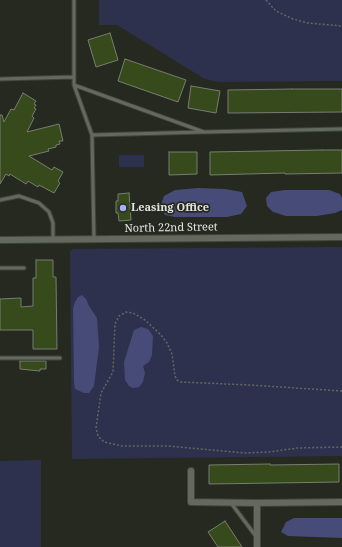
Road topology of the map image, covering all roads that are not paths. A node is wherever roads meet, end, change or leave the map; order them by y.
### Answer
1 (74, 0) edge
2 (74, 76) junction
3 (0, 79) edge
4 (74, 85) junction
5 (342, 130) edge
6 (204, 132) junction
7 (92, 135) junction
8 (0, 200) edge
9 (342, 237) edge
10 (53, 239) junction
11 (94, 239) junction
12 (0, 240) edge
13 (0, 268) edge
14 (24, 268) dead end
15 (0, 358) edge
16 (60, 358) dead end
17 (191, 471) dead end
18 (342, 502) edge
19 (231, 503) junction
20 (257, 503) junction
21 (257, 537) junction
22 (257, 547) edge

1 - 2 lane
2 - 3 lane
2 - 4 lane
4 - 6 lane
4 - 7 lane
5 - 6 lane
6 - 7 lane
7 - 11 lane
8 - 10 lane
9 - 11 street, North 22nd Street
10 - 11 street, North 22nd Street
10 - 12 street, North 22nd Street
13 - 14 lane
15 - 16 lane
17 - 19 street
18 - 20 street
19 - 20 street
19 - 21 lane
20 - 21 street
21 - 22 street

